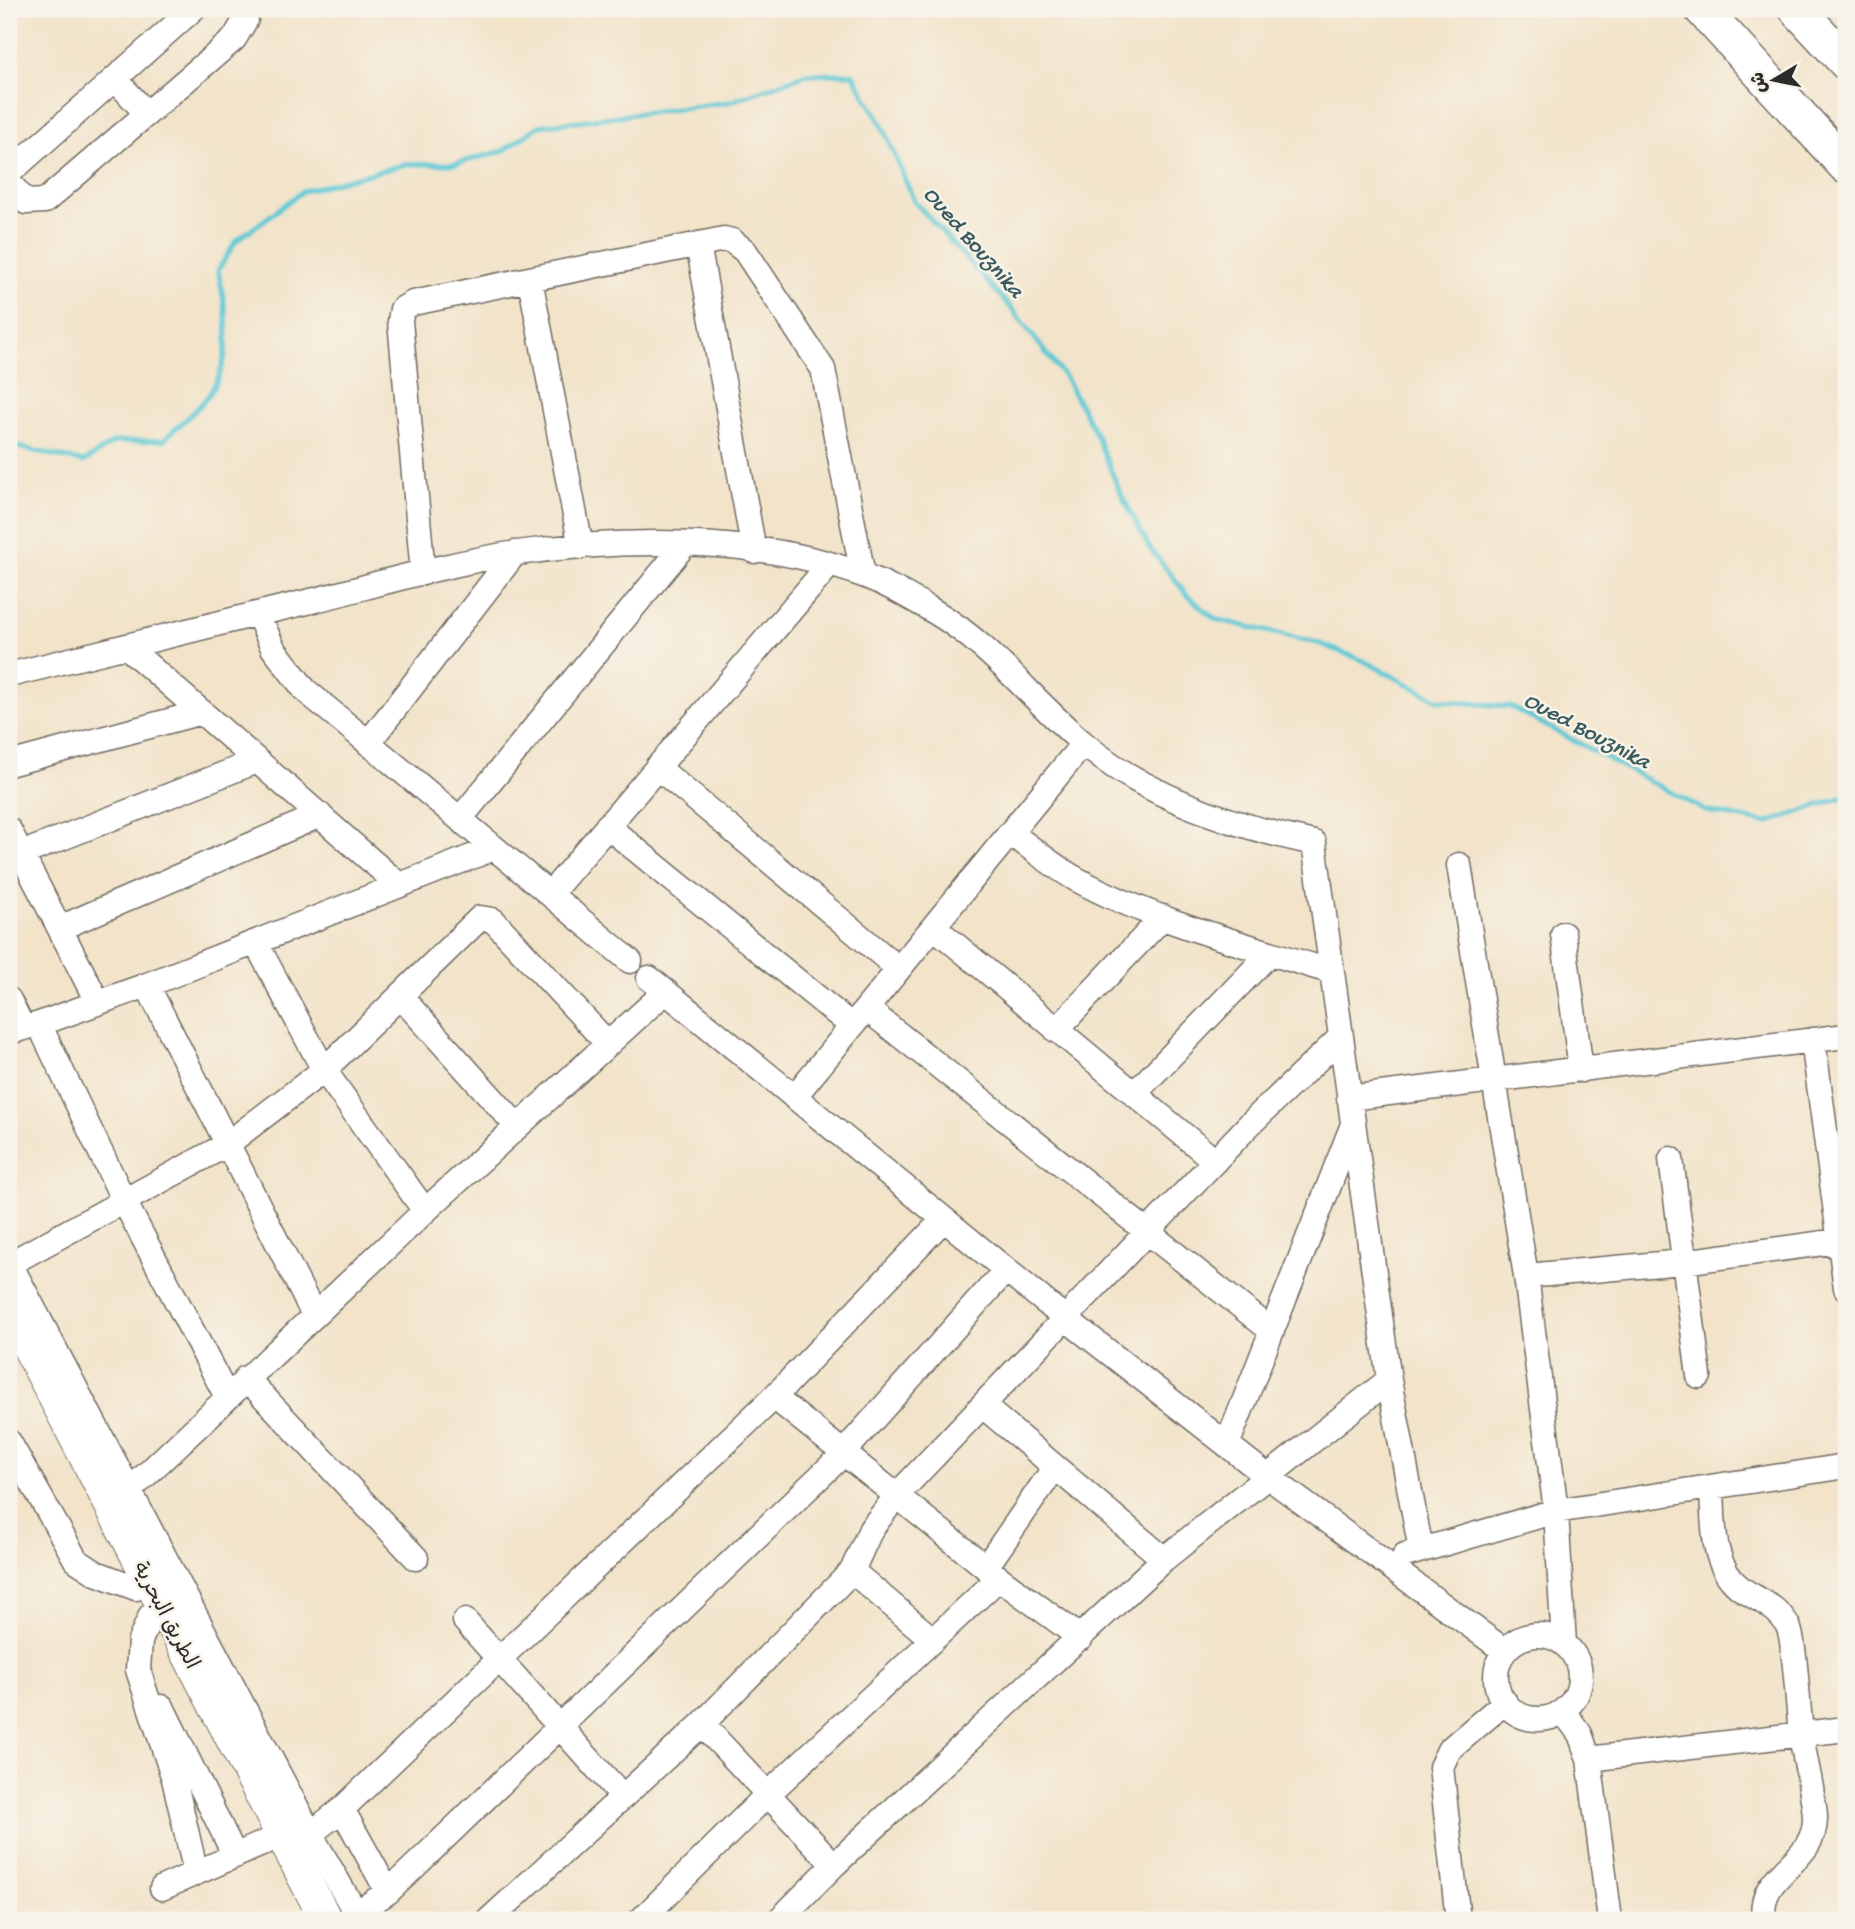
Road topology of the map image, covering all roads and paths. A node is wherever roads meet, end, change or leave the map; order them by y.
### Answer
1 (193, 9) edge
2 (244, 9) edge
3 (1702, 9) edge
4 (1797, 9) edge
5 (1846, 62) edge
6 (114, 79) junction
7 (147, 114) junction
8 (1846, 166) edge
9 (9, 173) edge
10 (9, 183) edge
11 (698, 244) junction
12 (530, 279) junction
13 (685, 544) junction
14 (580, 547) junction
15 (754, 551) junction
16 (514, 553) junction
17 (830, 564) junction
18 (423, 573) junction
19 (863, 575) junction
20 (258, 614) junction
21 (126, 646) junction
22 (9, 675) edge
23 (202, 712) junction
24 (368, 743) junction
25 (1083, 744) junction
26 (257, 761) junction
27 (9, 764) edge
28 (657, 767) junction
29 (320, 816) junction
30 (460, 819) junction
31 (607, 826) junction
32 (9, 830) edge
33 (1010, 833) junction
34 (494, 848) junction
35 (21, 854) junction
36 (1459, 865) dead end
37 (399, 885) junction
38 (550, 894) junction
39 (1163, 917) junction
40 (934, 927) junction
41 (60, 928) junction
42 (1563, 933) dead end
43 (256, 943) junction
44 (1270, 953) junction
45 (630, 961) dead end
46 (899, 969) junction
47 (1332, 972) junction
48 (147, 985) junction
49 (401, 997) junction
50 (9, 1000) edge
51 (98, 1003) junction
52 (859, 1017) junction
53 (24, 1028) edge
54 (1056, 1030) junction
55 (1846, 1036) edge
56 (1341, 1037) junction
57 (1813, 1040) junction
58 (608, 1044) junction
59 (324, 1070) junction
60 (1581, 1070) junction
61 (1496, 1081) junction
62 (1134, 1094) junction
63 (794, 1097) junction
64 (1349, 1098) junction
65 (517, 1126) junction
66 (1353, 1126) junction
67 (226, 1145) junction
68 (1671, 1159) dead end
69 (1215, 1161) junction
70 (124, 1201) junction
71 (425, 1210) junction
72 (943, 1220) junction
73 (1146, 1234) junction
74 (1843, 1240) edge
75 (1683, 1262) junction
76 (9, 1263) edge
77 (1005, 1271) junction
78 (1526, 1276) junction
79 (1846, 1288) edge
80 (9, 1310) edge
81 (314, 1315) junction
82 (1065, 1318) junction
83 (1272, 1331) junction
84 (9, 1356) edge
85 (1699, 1376) dead end
86 (246, 1378) junction
87 (1389, 1380) junction
88 (227, 1396) junction
89 (774, 1397) junction
90 (982, 1406) junction
91 (9, 1442) edge
92 (1227, 1445) junction
93 (844, 1452) junction
94 (1846, 1466) edge
95 (1055, 1467) junction
96 (1267, 1476) junction
97 (1712, 1488) junction
98 (898, 1494) junction
99 (119, 1498) junction
100 (1556, 1511) junction
101 (1421, 1550) junction
102 (416, 1558) dead end
103 (1164, 1559) junction
104 (1385, 1562) junction
105 (852, 1571) junction
106 (993, 1572) junction
107 (136, 1588) junction
108 (151, 1615) junction
109 (465, 1621) dead end
110 (1081, 1638) junction
111 (932, 1639) junction
112 (1564, 1644) junction
113 (1505, 1651) junction
114 (500, 1660) junction
115 (146, 1699) junction
116 (1505, 1702) junction
117 (1563, 1711) junction
118 (702, 1724) junction
119 (559, 1726) junction
120 (1846, 1729) edge
121 (1801, 1734) junction
122 (1589, 1759) junction
123 (768, 1794) junction
124 (622, 1796) junction
125 (342, 1809) junction
126 (288, 1840) junction
127 (235, 1856) junction
128 (834, 1865) junction
129 (196, 1873) junction
130 (162, 1888) dead end
131 (388, 1892) junction
132 (354, 1918) edge
133 (310, 1920) edge
134 (326, 1920) edge
135 (489, 1920) edge
136 (641, 1920) edge
137 (779, 1920) edge
138 (1458, 1920) edge
139 (1610, 1920) edge
140 (1764, 1920) edge

1 - 6 street
2 - 7 street
3 - 8 highway
4 - 5 highway
6 - 7 street
6 - 9 street
7 - 10 street
11 - 12 street
11 - 15 street
11 - 19 street
12 - 14 street
12 - 18 street
13 - 14 street
13 - 15 street
13 - 30 street
14 - 16 street
15 - 17 street
16 - 18 street
16 - 24 street
17 - 19 street
17 - 28 street
18 - 20 street
19 - 25 street
20 - 21 street
20 - 24 street
21 - 22 street
21 - 23 street
23 - 26 street
23 - 27 street
24 - 30 street
25 - 33 street
25 - 47 street
26 - 29 street
26 - 35 street
28 - 31 street
28 - 46 street
29 - 37 street
29 - 41 street
30 - 34 street
31 - 38 street
31 - 52 street
32 - 35 street
33 - 39 street
33 - 40 street
34 - 37 street
34 - 38 street
35 - 41 street
36 - 61 street
37 - 43 street
38 - 45 street
39 - 44 street
39 - 54 street
40 - 46 street
40 - 54 street
41 - 51 street
42 - 60 street
43 - 48 street
43 - 59 street
44 - 47 street
44 - 62 street
46 - 52 street
47 - 56 street
48 - 51 street
48 - 67 street
49 - 58 street
49 - 59 street
49 - 65 street
50 - 53 street
51 - 53 street
52 - 63 street
52 - 73 street
53 - 70 street
54 - 62 street
55 - 57 street
56 - 64 street
56 - 69 street
57 - 60 street
57 - 74 street
58 - 63 street
58 - 65 street
59 - 67 street
59 - 71 street
60 - 61 street
61 - 64 street
61 - 78 street
62 - 69 street
63 - 72 street
64 - 66 street
65 - 71 street
66 - 83 street
66 - 87 street
67 - 70 street
67 - 81 street
68 - 75 street
69 - 73 street
70 - 76 street
70 - 88 street
71 - 81 street
72 - 77 street
72 - 89 street
73 - 82 street
73 - 83 street
74 - 75 street
74 - 79 street
75 - 78 street
75 - 85 street
76 - 99 street
77 - 82 street
77 - 93 street
78 - 100 street
80 - 99 main road, الطريق البحرية
81 - 86 street
82 - 90 street
82 - 92 street
83 - 92 street
84 - 107 main road, الطريق البحرية
86 - 88 street
86 - 102 street
87 - 96 street
87 - 101 street
88 - 99 street
89 - 93 street
89 - 114 street
90 - 95 street
90 - 98 street
91 - 107 street
92 - 96 street
93 - 98 street
93 - 119 street
94 - 97 street
95 - 103 street
95 - 106 street
96 - 103 street
96 - 104 street
97 - 100 street
97 - 121 street
98 - 105 street
98 - 106 street
99 - 126 main road, الطريق البحرية
100 - 101 street
100 - 112 street
101 - 104 street
103 - 110 street
104 - 113 street
105 - 111 street
105 - 118 street
106 - 110 street
106 - 111 street
107 - 108 main road, الطريق البحرية
108 - 115 street
108 - 126 main road, الطريق البحرية
109 - 114 street
110 - 128 street
111 - 123 street
112 - 113 street
112 - 117 street
113 - 116 street
114 - 119 street
114 - 125 street
115 - 127 street
115 - 129 street
116 - 117 street
116 - 138 street
117 - 122 street
118 - 123 street
118 - 124 street
119 - 124 street
119 - 131 street
120 - 121 street
121 - 122 street
121 - 140 street
122 - 139 street
123 - 128 street
123 - 136 street
124 - 135 street
125 - 126 street
125 - 131 street
126 - 127 street
126 - 132 street
126 - 133 main road, الطريق البحرية
126 - 134 main road, الطريق البحرية
127 - 129 street
128 - 137 street
129 - 130 street
131 - 132 street

